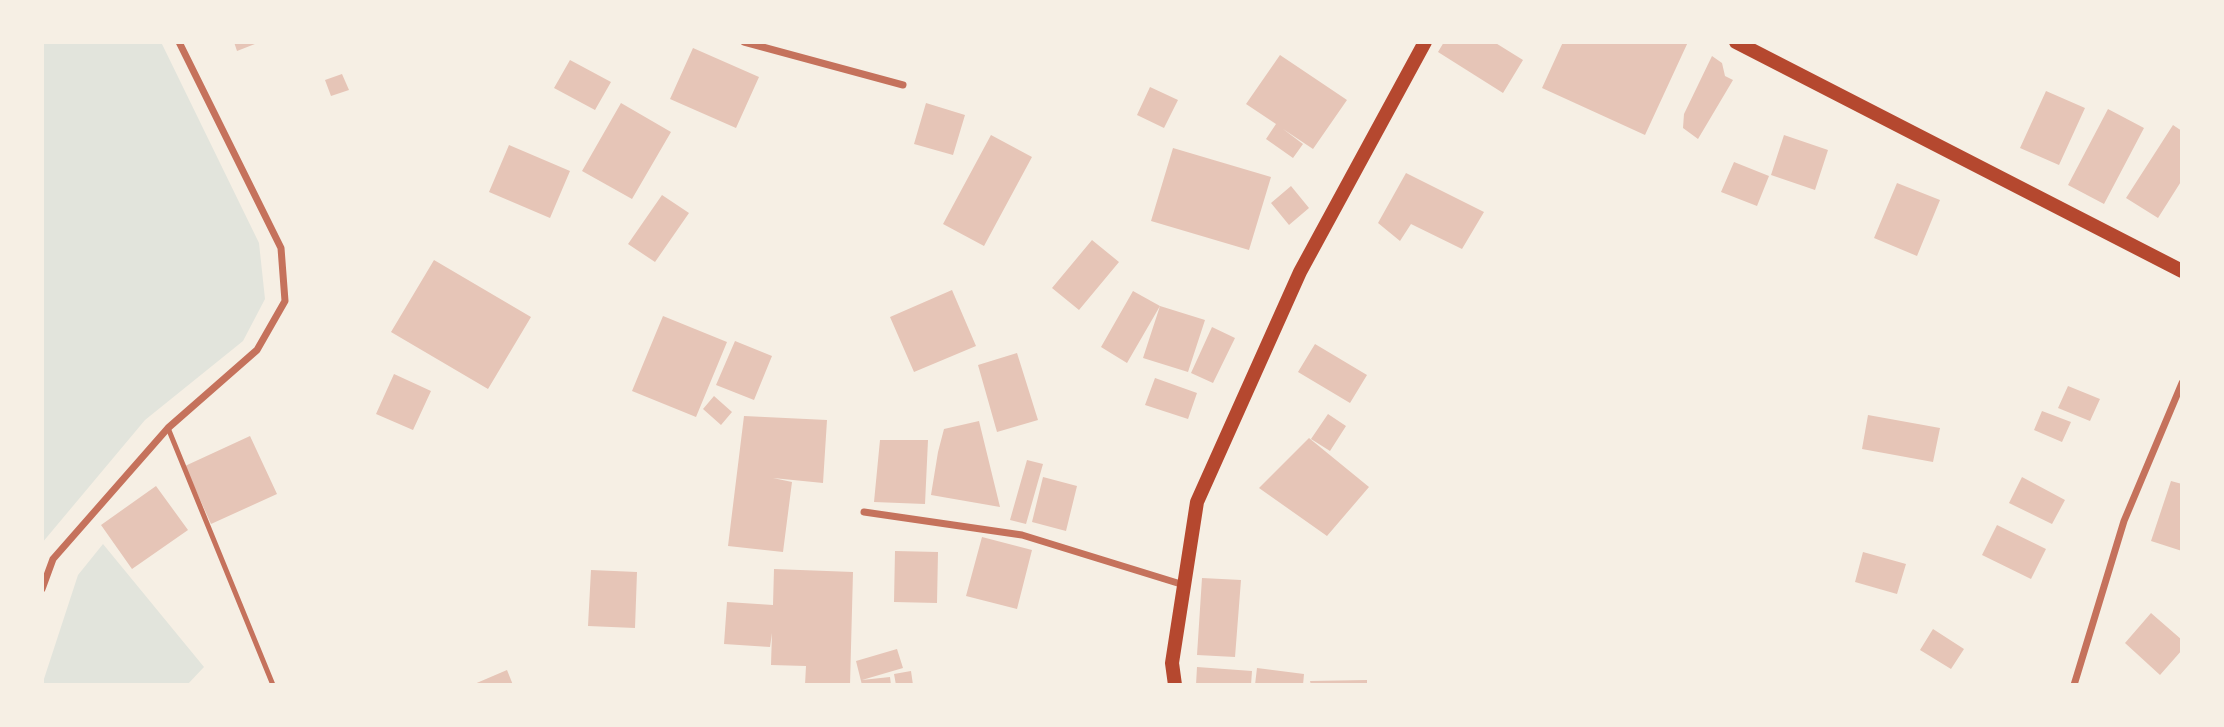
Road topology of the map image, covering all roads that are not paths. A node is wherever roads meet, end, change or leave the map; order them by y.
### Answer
1 (179, 42) edge
2 (744, 42) edge
3 (1425, 42) edge
4 (1736, 42) edge
5 (903, 85) dead end
6 (2182, 271) edge
7 (2182, 383) edge
8 (167, 428) junction
9 (864, 512) dead end
10 (1184, 585) junction
11 (42, 589) edge
12 (273, 685) edge
13 (1175, 685) edge
14 (2074, 685) edge

1 - 8 street
2 - 5 street
3 - 10 main road
4 - 6 main road
7 - 14 street
8 - 11 street
8 - 12 lane
9 - 10 street
10 - 13 main road

